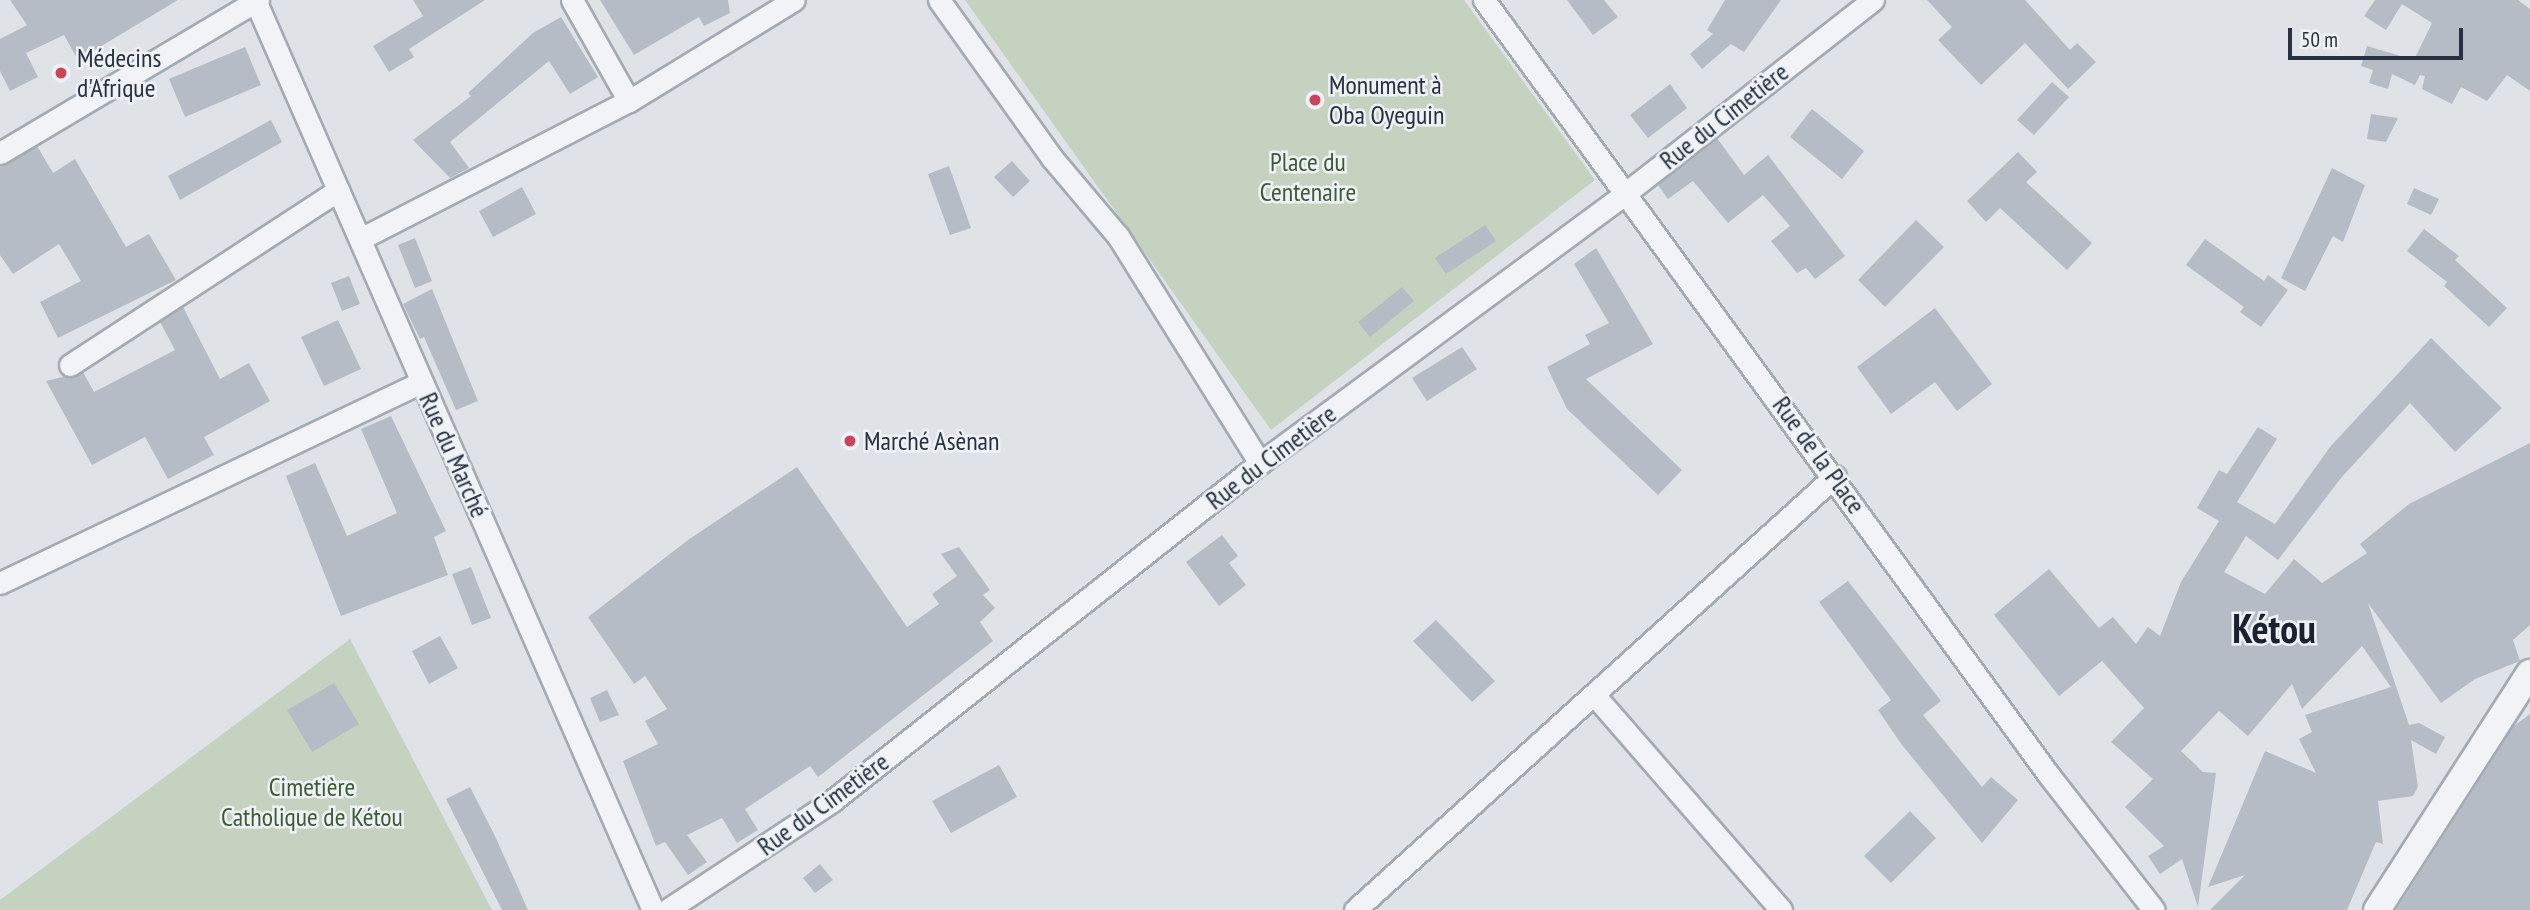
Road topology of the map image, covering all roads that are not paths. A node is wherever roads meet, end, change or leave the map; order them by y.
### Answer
1 (572, 0) edge
2 (794, 0) edge
3 (939, 0) edge
4 (1484, 0) edge
5 (1873, 0) edge
6 (256, 1) edge
7 (629, 101) junction
8 (0, 153) edge
9 (338, 190) junction
10 (1627, 192) junction
11 (360, 239) junction
12 (70, 365) dead end
13 (421, 382) junction
14 (1260, 463) junction
15 (1835, 476) junction
16 (0, 583) edge
17 (2530, 673) edge
18 (1596, 697) junction
19 (653, 910) edge
20 (667, 910) edge
21 (1355, 910) edge
22 (1781, 910) edge
23 (2154, 910) edge
24 (2376, 910) edge

1 - 7 street
2 - 7 street
3 - 14 street
4 - 10 street, Rue de la Place
5 - 10 street, Rue du Cimetière
6 - 8 street
6 - 9 street, Rue du Marché
7 - 11 street
9 - 11 street, Rue du Marché
9 - 12 street
10 - 14 street, Rue du Cimetière
10 - 15 street, Rue de la Place
11 - 13 street, Rue du Marché
13 - 16 street
13 - 19 street, Rue du Marché
14 - 20 street, Rue du Cimetière
15 - 18 street
15 - 23 street, Rue de la Place
17 - 24 street
18 - 21 street
18 - 22 street

